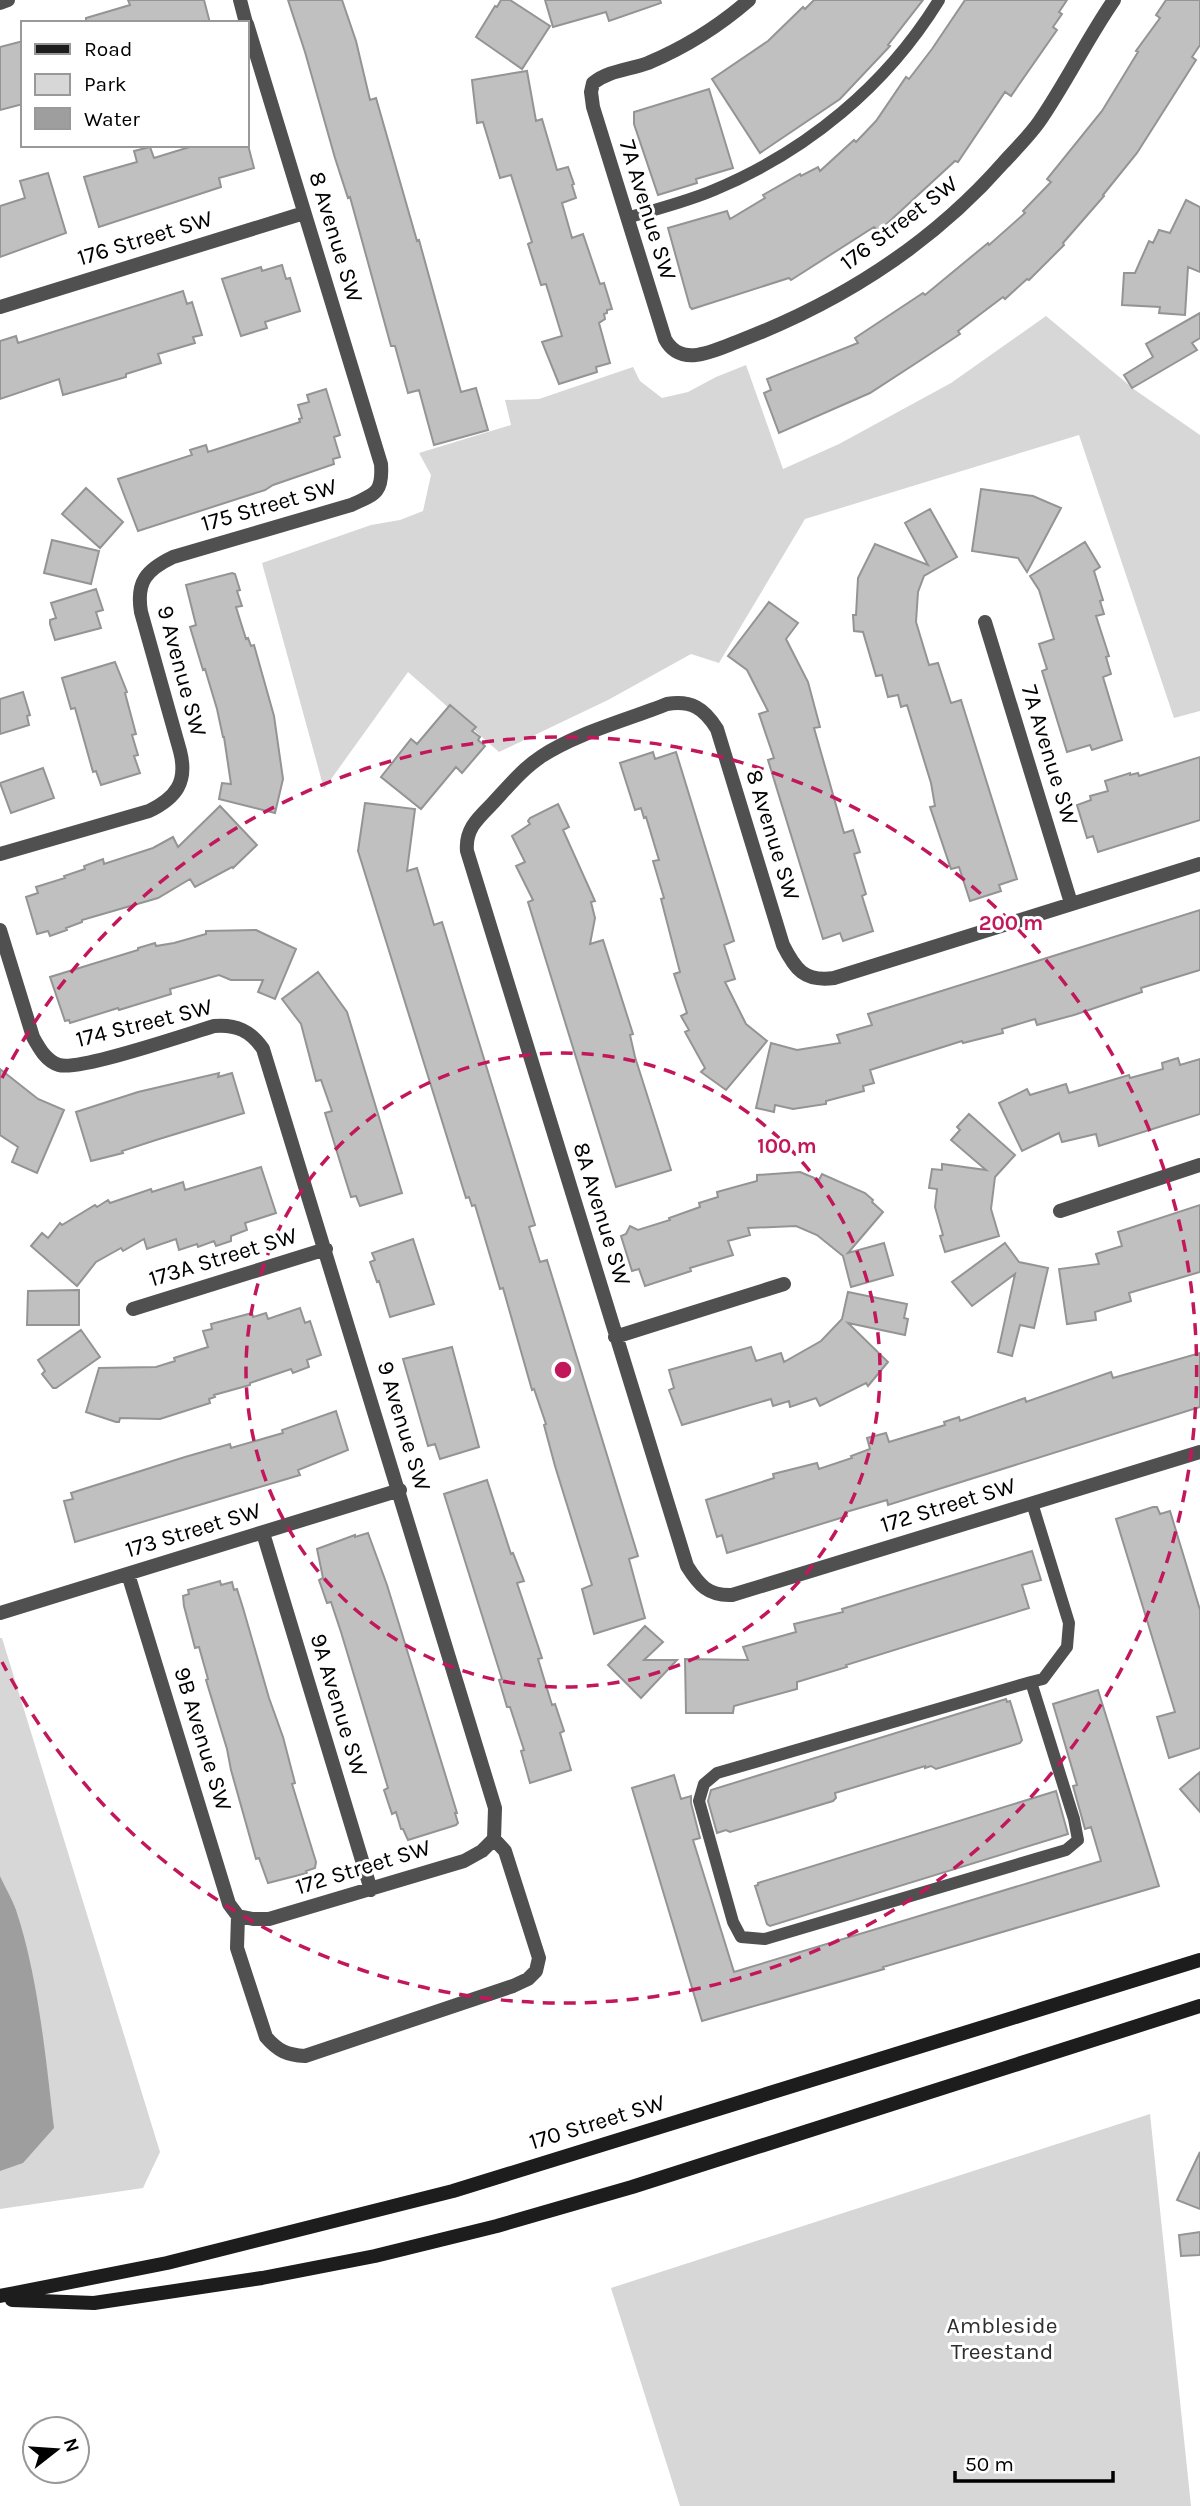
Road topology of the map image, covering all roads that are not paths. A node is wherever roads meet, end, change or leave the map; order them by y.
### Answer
1 (8, 0) edge
2 (240, 0) edge
3 (749, 0) edge
4 (939, 0) edge
5 (1114, 0) edge
6 (0, 2) edge
7 (246, 21) edge
8 (248, 26) edge
9 (304, 213) junction
10 (627, 218) junction
11 (0, 307) edge
12 (670, 349) joint
13 (381, 464) joint
14 (148, 573) joint
15 (985, 622) dead end
16 (701, 708) joint
17 (0, 855) edge
18 (1200, 864) edge
19 (1071, 903) junction
20 (0, 930) edge
21 (250, 1033) joint
22 (1200, 1165) edge
23 (1060, 1211) dead end
24 (326, 1249) junction
25 (784, 1284) dead end
26 (133, 1309) dead end
27 (615, 1336) junction
28 (1200, 1452) edge
29 (400, 1490) junction
30 (1032, 1503) junction
31 (263, 1533) junction
32 (128, 1574) junction
33 (709, 1592) joint
34 (0, 1613) edge
35 (1031, 1682) junction
36 (494, 1839) junction
37 (371, 1890) junction
38 (238, 1916) junction
39 (1200, 1960) edge
40 (1200, 2006) edge
41 (0, 2298) edge

1 - 6 street
2 - 7 street, 8 Avenue SW
3 - 10 street, 7A Avenue SW
4 - 10 lane
5 - 12 street, 176 Street SW
8 - 9 street, 8 Avenue SW
9 - 11 street, 176 Street SW
9 - 13 street, 8 Avenue SW
10 - 12 street, 7A Avenue SW
13 - 14 street, 175 Street SW
14 - 17 street, 9 Avenue SW
15 - 19 street, 7A Avenue SW
16 - 19 street, 8 Avenue SW
16 - 27 street, 8A Avenue SW
18 - 19 street
20 - 21 street, 174 Street SW
21 - 24 street, 9 Avenue SW
22 - 23 street
24 - 26 street, 173A Street SW
24 - 29 street, 9 Avenue SW
25 - 27 street
27 - 33 street, 8A Avenue SW
28 - 30 street, 172 Street SW
29 - 31 street, 173 Street SW
29 - 36 street, 9 Avenue SW
30 - 33 street, 172 Street SW
30 - 35 lane
31 - 32 street, 173 Street SW
31 - 37 street, 9A Avenue SW
32 - 34 street, 173 Street SW
32 - 38 street, 9B Avenue SW
35 - 35 lane
36 - 37 street, 172 Street SW
36 - 38 street
37 - 38 street, 172 Street SW
39 - 41 main road, 170 Street SW
40 - 41 main road, 170 Street SW

